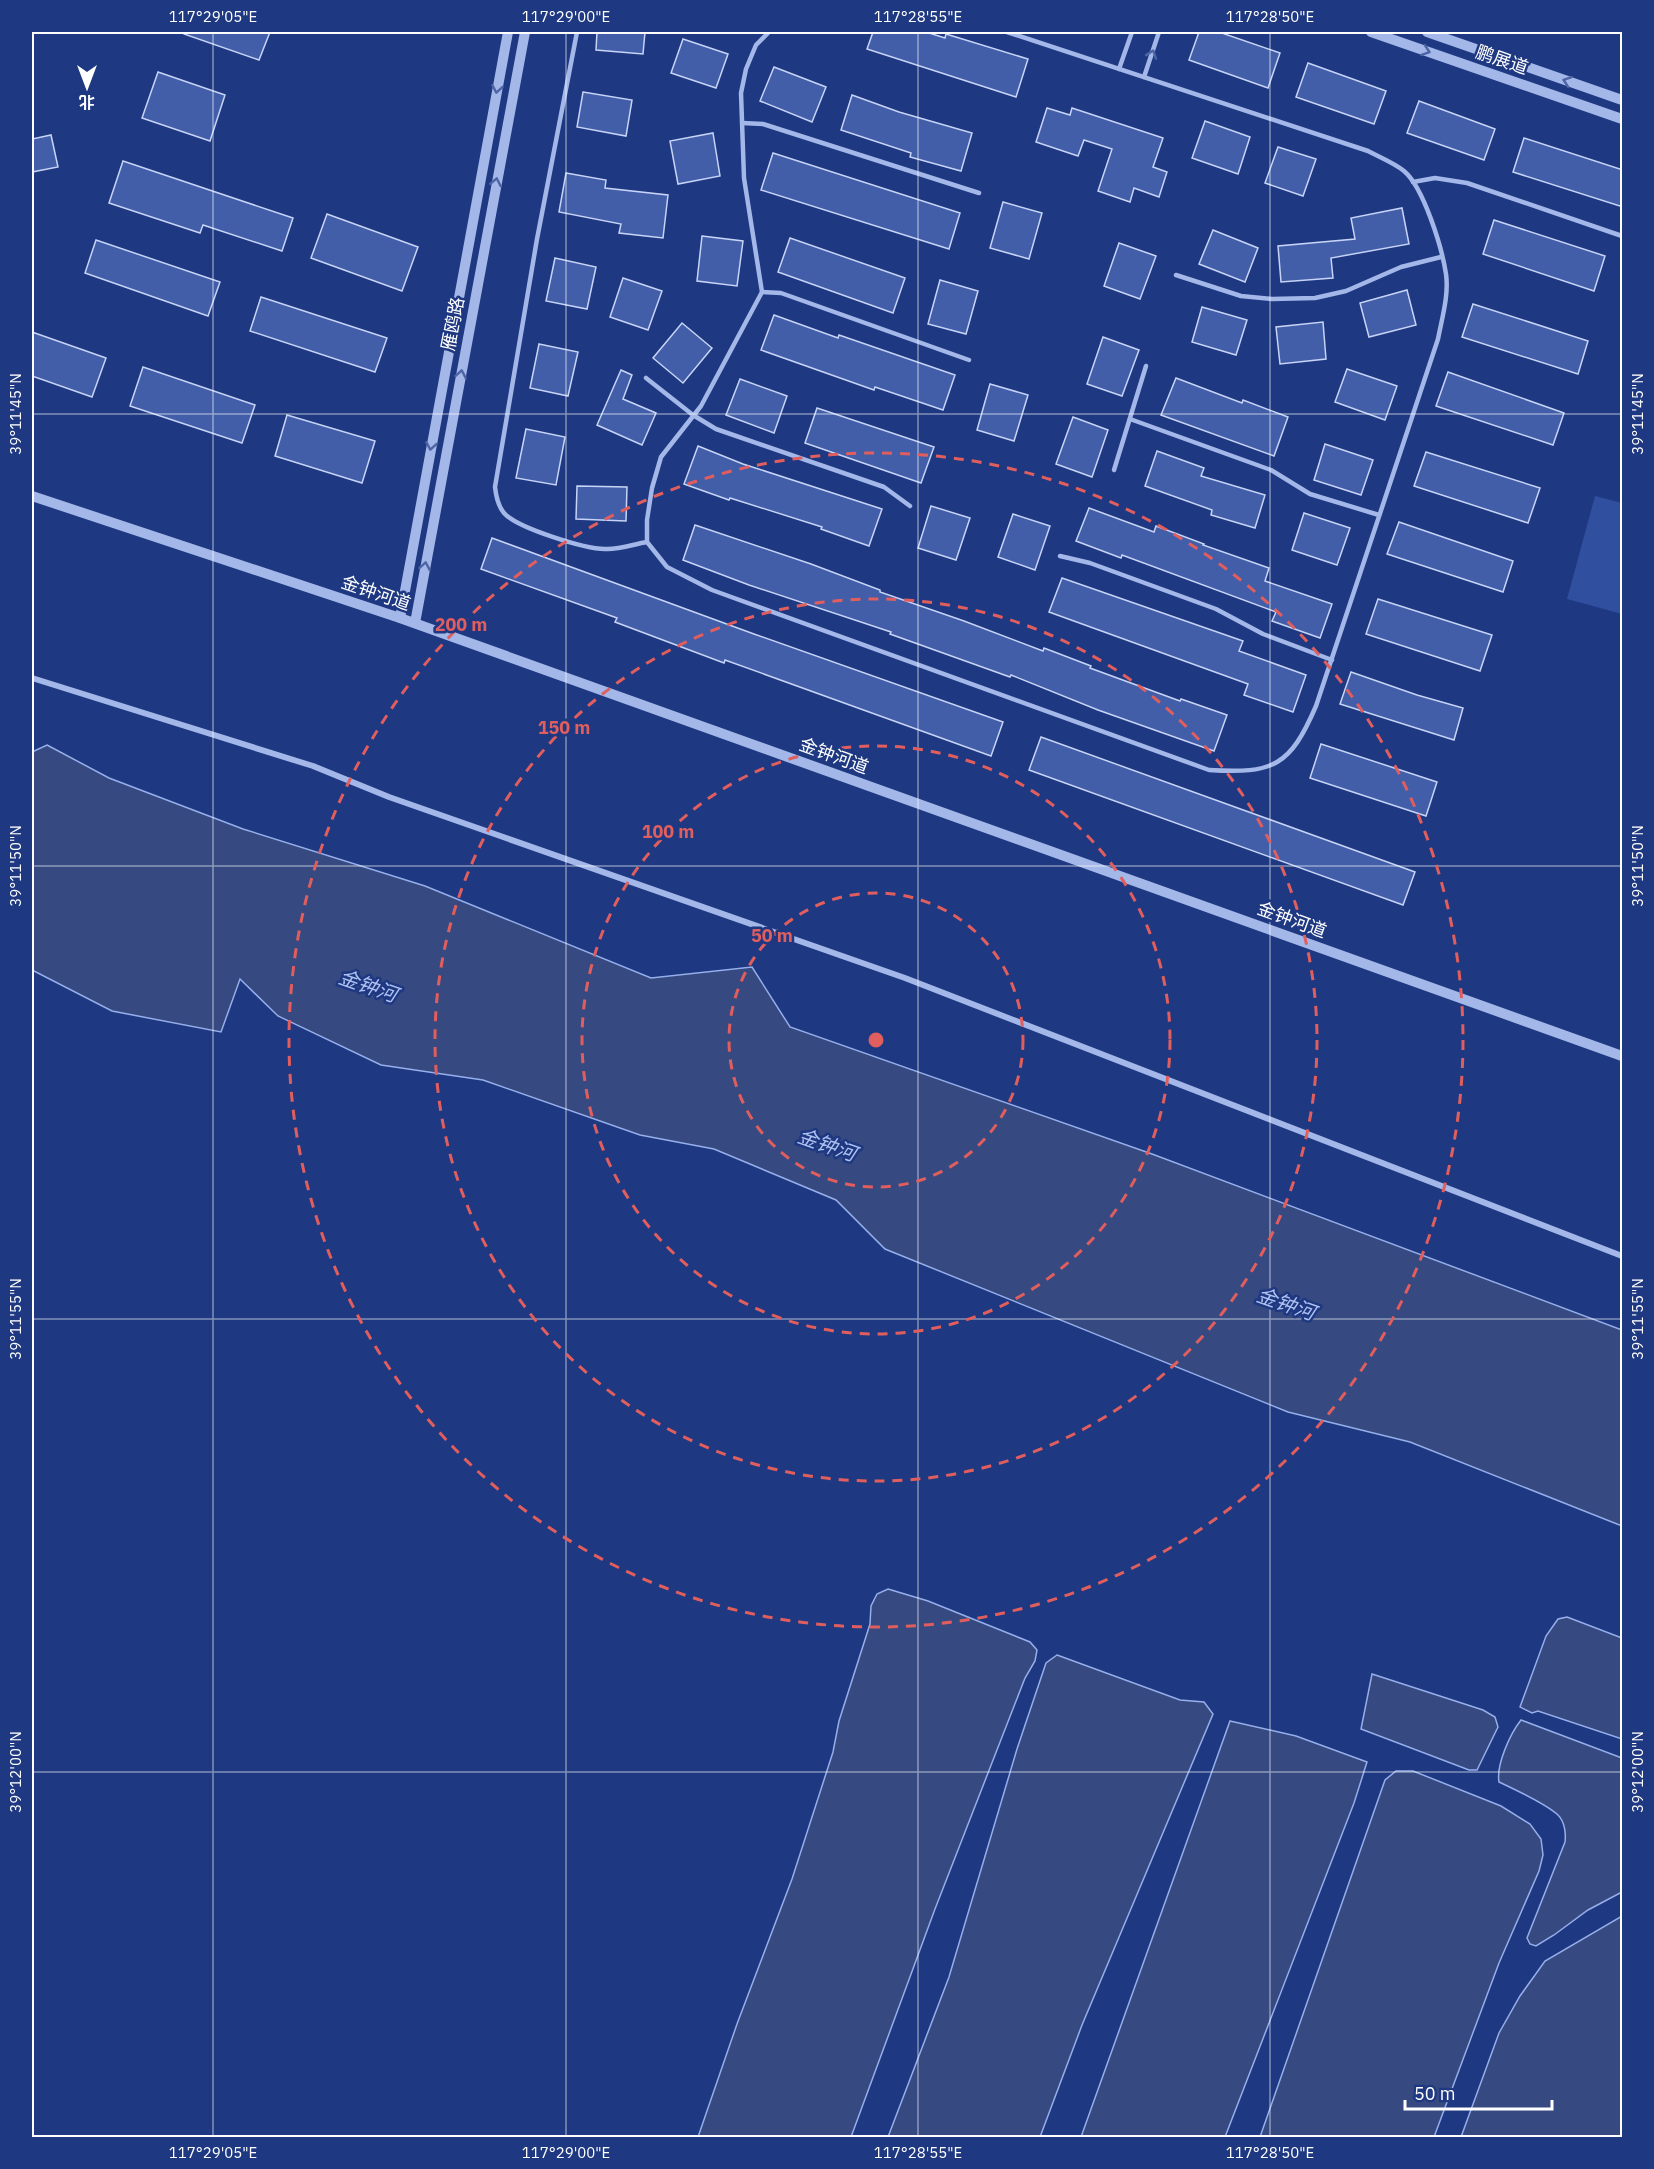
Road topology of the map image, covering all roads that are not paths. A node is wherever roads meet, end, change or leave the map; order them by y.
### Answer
1 (508, 32) edge
2 (525, 32) edge
3 (577, 32) edge
4 (769, 32) edge
5 (1007, 32) edge
6 (1132, 32) edge
7 (1159, 32) edge
8 (1371, 32) edge
9 (1426, 32) edge
10 (1119, 69) junction
11 (1144, 77) junction
12 (1623, 100) edge
13 (1623, 119) edge
14 (742, 123) junction
15 (1413, 182) junction
16 (979, 193) dead end
17 (1623, 236) edge
18 (1441, 257) junction
19 (1176, 274) dead end
20 (762, 292) junction
21 (969, 360) dead end
22 (1146, 366) dead end
23 (646, 378) dead end
24 (693, 415) junction
25 (1130, 419) junction
26 (1114, 470) dead end
27 (32, 496) edge
28 (910, 506) dead end
29 (1379, 515) junction
30 (647, 542) junction
31 (1060, 556) dead end
32 (400, 618) junction
33 (415, 623) junction
34 (1332, 660) junction
35 (32, 678) edge
36 (1623, 1056) edge
37 (1623, 1256) edge

1 -> 32 street, 雁鸥路
33 -> 2 street, 雁鸥路
3 - 30 lane
4 - 14 lane
5 - 10 lane
6 - 10 lane
11 -> 7 lane
8 -> 13 street, 鹏展道
12 -> 9 street, 鹏展道
10 - 11 lane
11 - 15 lane
14 - 16 lane
14 - 20 lane
15 - 17 lane
15 - 18 lane
18 - 19 lane
18 - 29 lane
20 - 21 lane
20 - 24 lane
22 - 25 lane
23 - 24 lane
24 - 28 lane
24 - 30 lane
25 - 26 lane
25 - 29 lane
27 - 32 street, 金钟河道
29 - 34 lane
30 - 34 lane
31 - 34 lane
32 - 33 street, 金钟河道
33 - 36 street, 金钟河道
35 - 37 street

